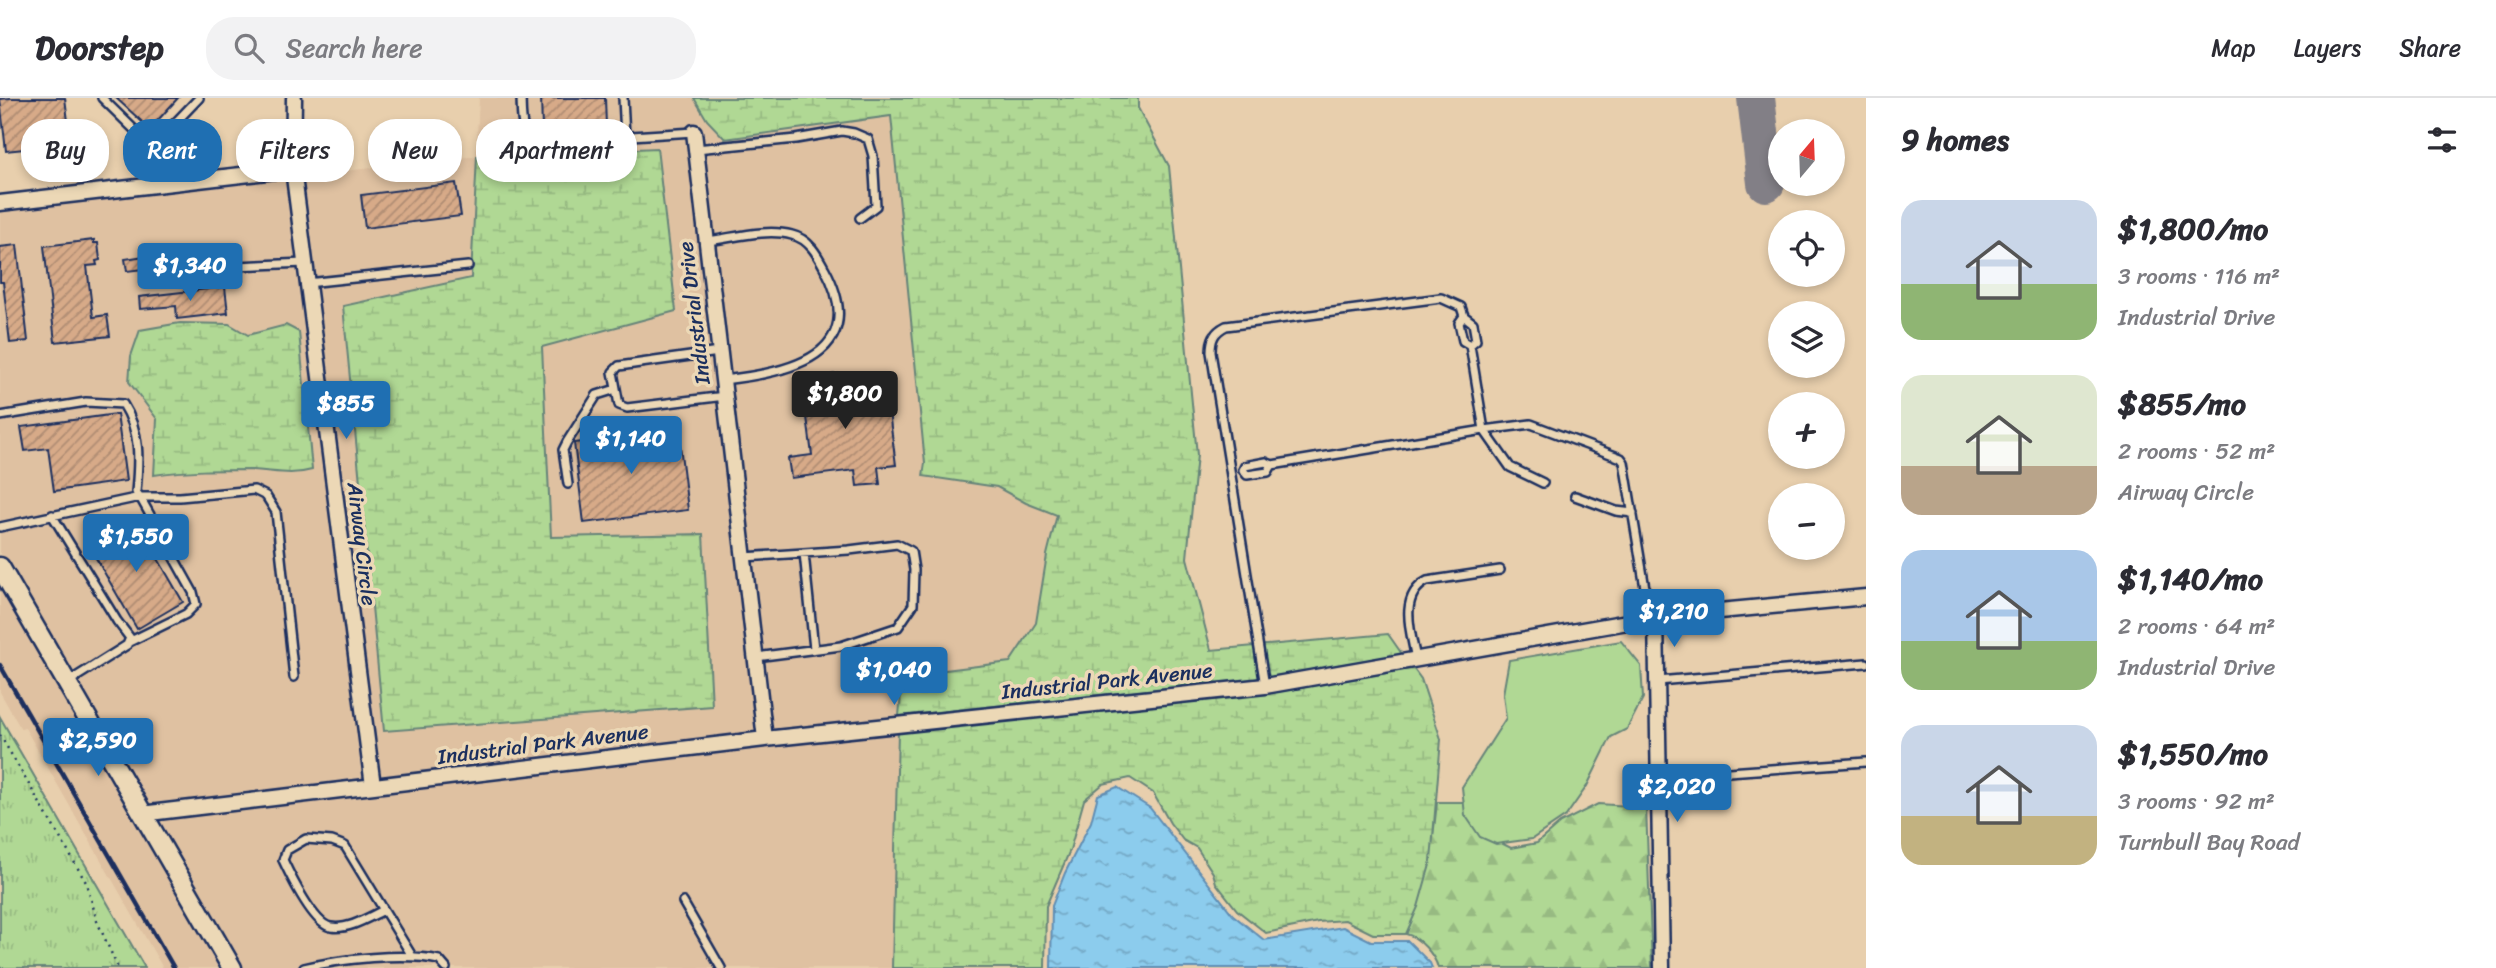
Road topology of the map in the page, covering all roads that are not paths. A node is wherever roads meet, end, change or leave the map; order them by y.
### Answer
1 (102, 98) edge
2 (199, 98) edge
3 (294, 98) edge
4 (521, 98) edge
5 (623, 98) edge
6 (123, 119) edge
7 (179, 119) edge
8 (294, 119) edge
9 (522, 119) edge
10 (624, 119) edge
11 (694, 132) joint
12 (637, 135) edge
13 (696, 149) junction
14 (236, 175) edge
15 (295, 182) edge
16 (159, 184) joint
17 (0, 203) edge
18 (860, 218) dead end
19 (707, 241) junction
20 (305, 263) junction
21 (468, 266) dead end
22 (168, 269) dead end
23 (307, 283) junction
24 (1464, 316) junction
25 (1470, 345) junction
26 (719, 352) junction
27 (723, 380) junction
28 (616, 389) junction
29 (725, 396) junction
30 (0, 416) edge
31 (1484, 430) junction
32 (1230, 472) junction
33 (1543, 483) dead end
34 (568, 484) dead end
35 (1575, 496) dead end
36 (141, 497) junction
37 (1633, 513) junction
38 (52, 515) junction
39 (0, 527) edge
40 (804, 553) junction
41 (744, 557) junction
42 (0, 567) edge
43 (1500, 570) dead end
44 (1866, 597) edge
45 (1653, 618) junction
46 (129, 642) junction
47 (814, 649) junction
48 (755, 657) junction
49 (1416, 659) junction
50 (1866, 663) edge
51 (294, 677) dead end
52 (1657, 681) junction
53 (66, 683) junction
54 (1265, 686) junction
55 (765, 739) junction
56 (1866, 762) edge
57 (1658, 776) junction
58 (373, 786) junction
59 (141, 814) junction
60 (683, 902) dead end
61 (384, 910) junction
62 (412, 956) junction
63 (316, 967) edge
64 (232, 968) edge
65 (304, 968) edge
66 (446, 968) edge
67 (721, 968) edge
68 (1662, 968) edge

1 - 6 lane
2 - 7 lane
3 - 8 street, Airway Circle
4 - 9 lane
5 - 10 lane
11 - 12 lane
11 - 13 street, Industrial Drive
13 - 18 lane
13 - 19 street, Industrial Drive
14 - 16 street
15 - 20 street, Airway Circle
16 - 17 street
19 - 26 street, Industrial Drive
19 - 27 lane
20 - 22 lane
20 - 23 street, Airway Circle
21 - 23 lane
23 - 58 street, Airway Circle
24 - 25 lane
24 - 25 lane
24 - 32 lane
25 - 31 lane
26 - 27 street, Industrial Drive
26 - 28 lane
27 - 29 street, Industrial Drive
28 - 29 lane
28 - 34 lane
29 - 41 street, Industrial Drive
30 - 36 lane
31 - 32 lane
31 - 33 lane
31 - 37 lane
32 - 54 lane
35 - 37 lane
36 - 38 lane
36 - 46 lane
36 - 51 lane
37 - 45 lane
38 - 39 lane
38 - 46 lane
40 - 41 lane
40 - 47 lane
40 - 47 lane
41 - 48 street, Industrial Drive
42 - 53 street
43 - 49 lane
44 - 45 street, Industrial Park Avenue
45 - 49 street, Industrial Park Avenue
45 - 52 street
46 - 53 lane
47 - 48 lane
48 - 55 street, Industrial Drive
49 - 54 street, Industrial Park Avenue
50 - 52 lane
52 - 57 street
53 - 59 street
54 - 55 street, Industrial Park Avenue
55 - 58 street, Industrial Park Avenue
56 - 57 lane
57 - 68 street
58 - 59 street, Industrial Park Avenue
59 - 64 street
60 - 67 lane
61 - 61 lane
61 - 62 lane
62 - 63 lane
62 - 66 lane
63 - 65 lane

